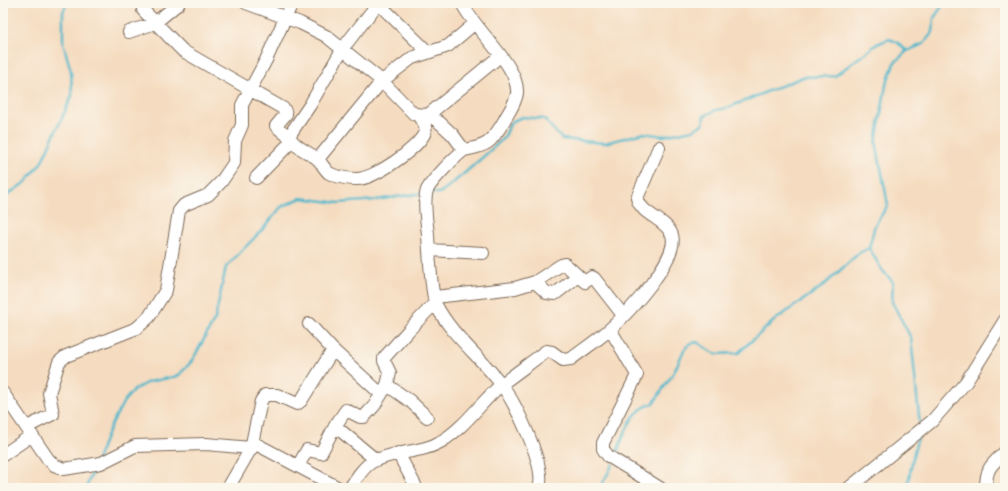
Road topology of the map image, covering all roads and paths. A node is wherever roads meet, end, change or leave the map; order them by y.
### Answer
1 (179, 3) edge
2 (246, 3) edge
3 (292, 3) edge
4 (462, 3) edge
5 (143, 10) dead end
6 (286, 19) junction
7 (155, 22) junction
8 (474, 24) junction
9 (129, 32) dead end
10 (343, 48) junction
11 (428, 52) junction
12 (500, 56) junction
13 (382, 81) junction
14 (251, 88) junction
15 (423, 115) junction
16 (291, 139) junction
17 (659, 147) dead end
18 (464, 150) junction
19 (318, 159) junction
20 (256, 178) dead end
21 (429, 250) junction
22 (483, 253) dead end
23 (578, 276) junction
24 (535, 282) junction
25 (435, 300) junction
26 (623, 315) junction
27 (1005, 320) edge
28 (309, 324) dead end
29 (610, 329) junction
30 (333, 350) junction
31 (502, 385) junction
32 (384, 389) junction
33 (3, 393) edge
34 (427, 417) dead end
35 (335, 426) junction
36 (29, 431) junction
37 (251, 448) junction
38 (1005, 452) edge
39 (398, 453) junction
40 (3, 455) edge
41 (376, 460) junction
42 (298, 466) junction
43 (415, 485) dead end
44 (228, 488) edge
45 (339, 488) edge
46 (350, 488) edge
47 (539, 488) edge
48 (660, 488) edge
49 (849, 488) edge
50 (986, 488) edge

1 - 7 street
2 - 6 street
3 - 6 street
4 - 8 street
5 - 7 street
6 - 10 street
6 - 14 street
7 - 9 street
7 - 14 street
8 - 11 street
8 - 12 street
10 - 11 street
10 - 13 street
10 - 16 street
11 - 13 street
12 - 15 street
12 - 18 street
13 - 15 street
13 - 19 street
14 - 16 street
14 - 36 street
15 - 18 street
15 - 19 street
16 - 19 street
16 - 20 street
17 - 26 street
18 - 21 street
21 - 22 street
21 - 25 street
23 - 24 street
23 - 24 street
23 - 26 street
24 - 25 street
25 - 31 street
25 - 32 street
26 - 29 street
27 - 49 street
28 - 30 street
29 - 31 street
29 - 48 street
30 - 32 street
30 - 37 street
31 - 39 street
31 - 47 street
32 - 34 street
32 - 35 street
33 - 36 street
35 - 41 street
35 - 42 street
36 - 37 street
36 - 40 street
37 - 42 street
37 - 44 street
38 - 50 street
39 - 41 street
39 - 43 street
41 - 46 street
42 - 45 street

